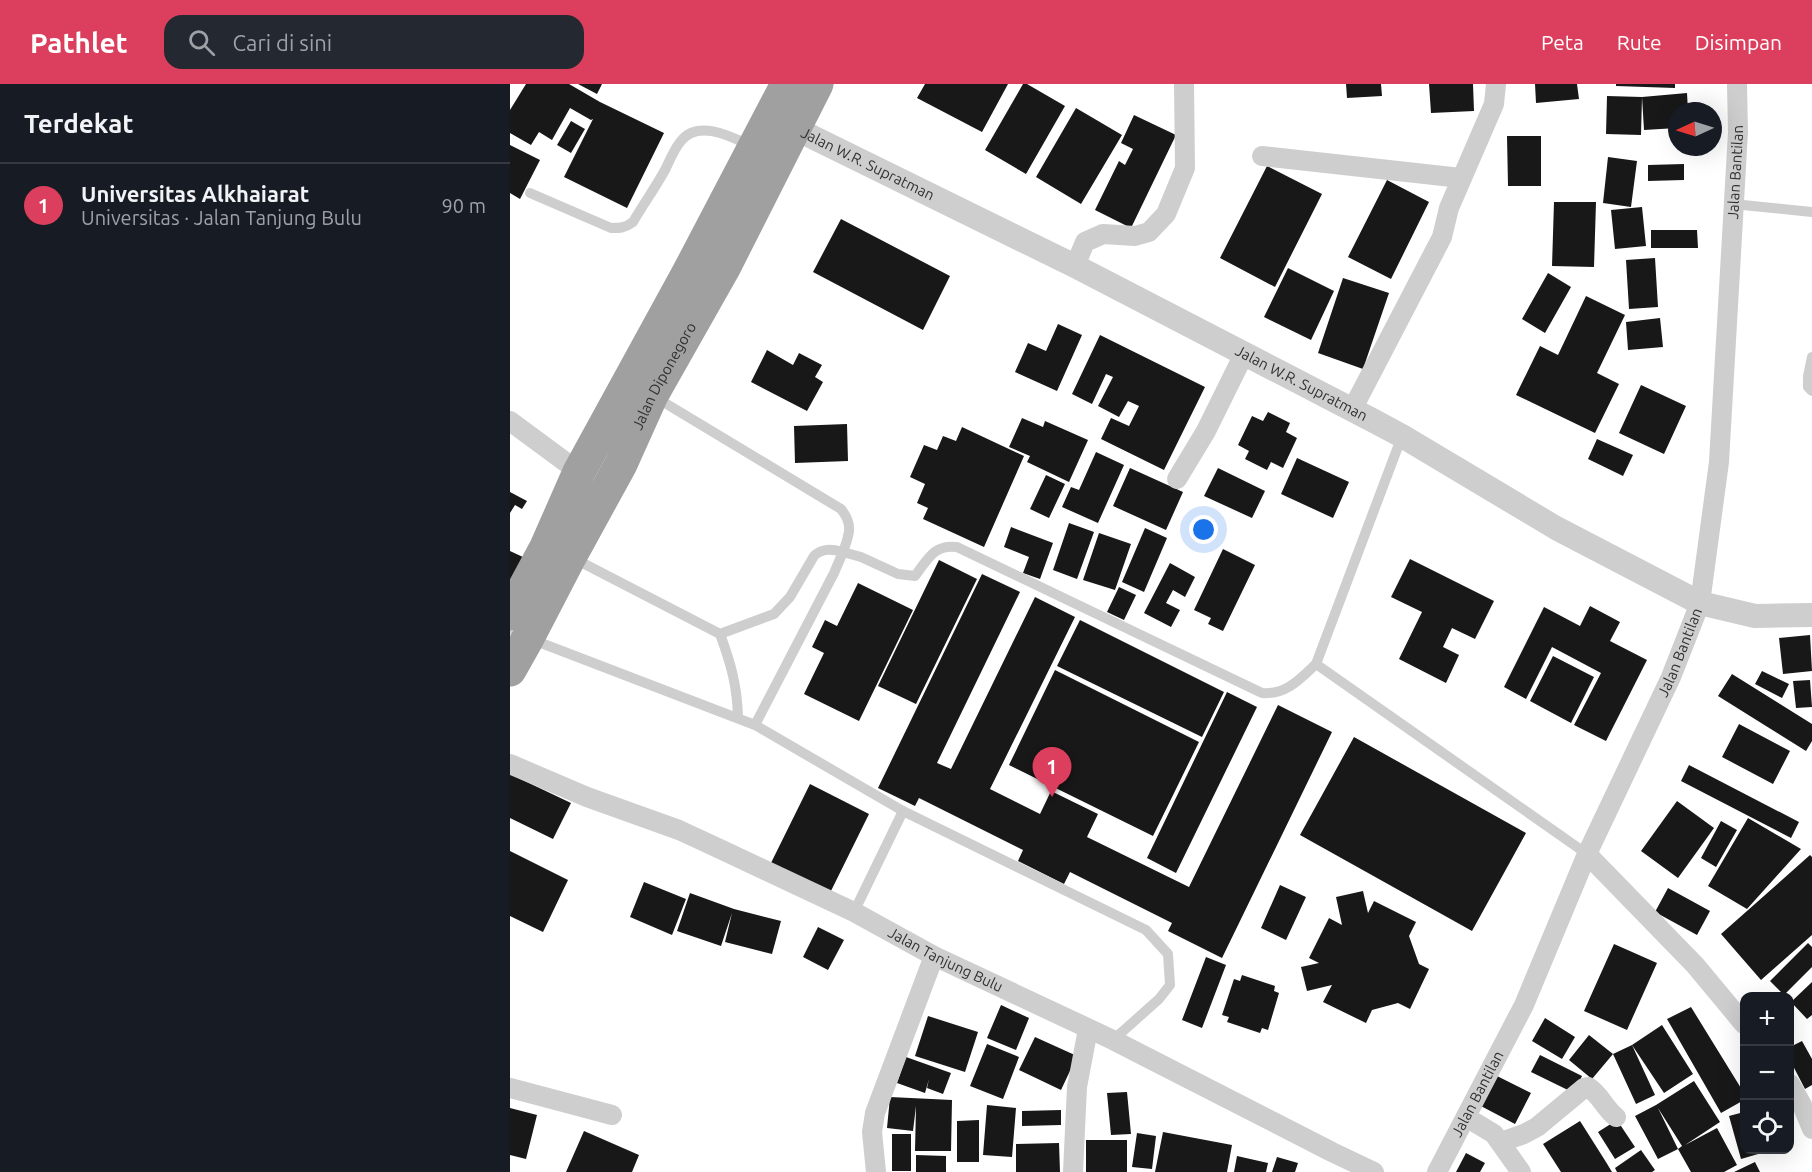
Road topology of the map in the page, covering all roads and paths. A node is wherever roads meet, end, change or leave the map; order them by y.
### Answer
1 (787, 84) edge
2 (817, 84) edge
3 (1184, 84) edge
4 (1496, 84) edge
5 (1737, 84) edge
6 (795, 128) junction
7 (754, 148) junction
8 (1262, 156) dead end
9 (1461, 178) junction
10 (530, 193) dead end
11 (1733, 204) junction
12 (1812, 212) edge
13 (1075, 266) junction
14 (1244, 354) junction
15 (1812, 357) edge
16 (1812, 391) edge
17 (652, 395) junction
18 (1352, 410) junction
19 (510, 421) edge
20 (1402, 436) junction
21 (579, 472) junction
22 (1178, 479) dead end
23 (843, 552) junction
24 (570, 557) junction
25 (1700, 603) junction
26 (1812, 615) edge
27 (516, 627) edge
28 (720, 634) junction
29 (1316, 664) junction
30 (510, 670) edge
31 (738, 717) junction
32 (755, 725) junction
33 (510, 764) edge
34 (903, 811) junction
35 (1587, 854) junction
36 (854, 912) junction
37 (934, 956) junction
38 (1740, 1019) edge
39 (1088, 1029) junction
40 (1113, 1040) junction
41 (510, 1088) edge
42 (1794, 1091) edge
43 (612, 1115) dead end
44 (1466, 1117) junction
45 (1616, 1117) dead end
46 (1812, 1129) edge
47 (1501, 1142) junction
48 (876, 1172) edge
49 (1073, 1172) edge
50 (1374, 1172) edge
51 (1437, 1172) edge
52 (1521, 1172) edge

1 - 7 highway, Jalan Diponegoro
2 - 6 highway, Jalan Diponegoro
3 - 13 street
4 - 9 street
5 - 11 street, Jalan Bantilan
6 - 13 street, Jalan W.R. Supratman
6 - 17 highway, Jalan Diponegoro
7 - 10 lane
7 - 21 highway, Jalan Diponegoro
8 - 9 street
9 - 18 street
11 - 12 lane
11 - 25 street, Jalan Bantilan
13 - 14 street, Jalan W.R. Supratman
14 - 18 street, Jalan W.R. Supratman
14 - 22 street
15 - 16 lane
17 - 23 lane
17 - 24 highway, Jalan Diponegoro
18 - 20 street, Jalan W.R. Supratman
19 - 21 street
20 - 25 street, Jalan W.R. Supratman
20 - 29 lane
21 - 27 highway, Jalan Diponegoro
23 - 28 lane
23 - 29 lane
23 - 32 lane
24 - 27 highway, Jalan Diponegoro
24 - 28 lane
25 - 26 street, Jalan W.R. Supratman
25 - 35 street, Jalan Bantilan
27 - 30 highway, Jalan Diponegoro
27 - 31 lane
28 - 31 lane
29 - 35 lane
31 - 32 lane
32 - 34 lane
33 - 36 street, Jalan Tanjung Bulu
34 - 36 lane
34 - 40 lane
35 - 38 street
35 - 44 street, Jalan Bantilan
36 - 37 street, Jalan Tanjung Bulu
37 - 39 street, Jalan Tanjung Bulu
37 - 48 street
39 - 40 street, Jalan Tanjung Bulu
39 - 49 street
40 - 50 street, Jalan Tanjung Bulu
41 - 43 street
42 - 46 street
44 - 47 street
44 - 51 street, Jalan Bantilan
45 - 47 street
47 - 52 street

